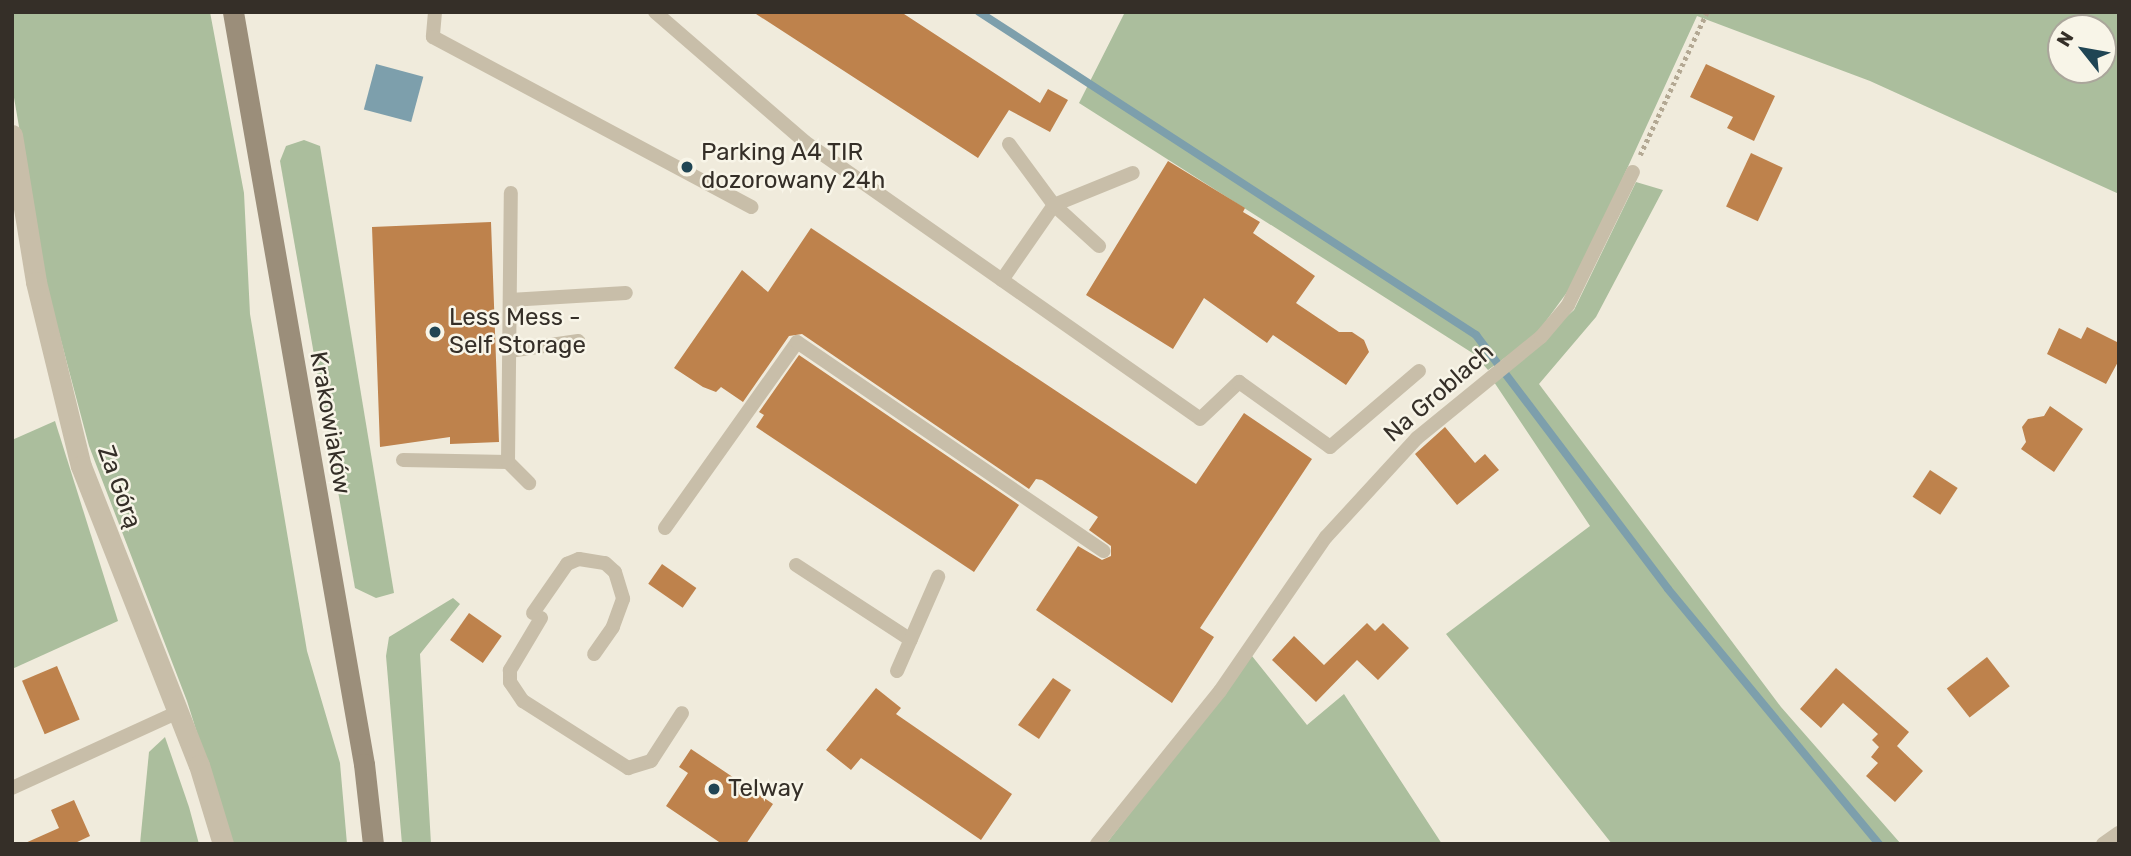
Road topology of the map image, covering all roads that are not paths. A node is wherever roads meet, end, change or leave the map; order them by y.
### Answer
1 (233, 12) edge
2 (435, 12) edge
3 (655, 12) edge
4 (12, 135) edge
5 (1009, 144) dead end
6 (1633, 172) road end
7 (1133, 173) dead end
8 (511, 193) dead end
9 (1054, 205) junction
10 (752, 206) dead end
11 (1099, 246) dead end
12 (1002, 280) junction
13 (626, 293) dead end
14 (510, 300) junction
15 (578, 341) dead end
16 (509, 351) junction
17 (1419, 371) dead end
18 (403, 460) dead end
19 (508, 462) junction
20 (529, 482) dead end
21 (665, 528) dead end
22 (1103, 551) dead end
23 (796, 565) dead end
24 (938, 577) dead end
25 (911, 640) junction
26 (594, 654) dead end
27 (897, 671) dead end
28 (178, 712) junction
29 (682, 713) dead end
30 (12, 788) edge
31 (2119, 834) edge
32 (223, 844) edge
33 (373, 844) edge
34 (1097, 844) edge
35 (2103, 844) edge

1 - 33 main road, Krakowiaków
2 - 10 lane
3 - 12 lane
4 - 28 street, Za Górą
5 - 9 lane
6 - 34 lane, Na Groblach
7 - 9 lane
8 - 14 lane
9 - 11 lane
9 - 12 lane
12 - 17 lane
13 - 14 lane
14 - 16 lane
15 - 16 lane
16 - 19 lane
18 - 19 lane
19 - 20 lane
21 - 22 lane
23 - 25 lane
24 - 25 lane
25 - 27 lane
26 - 29 lane
28 - 30 lane
28 - 32 street, Za Górą
31 - 35 lane

